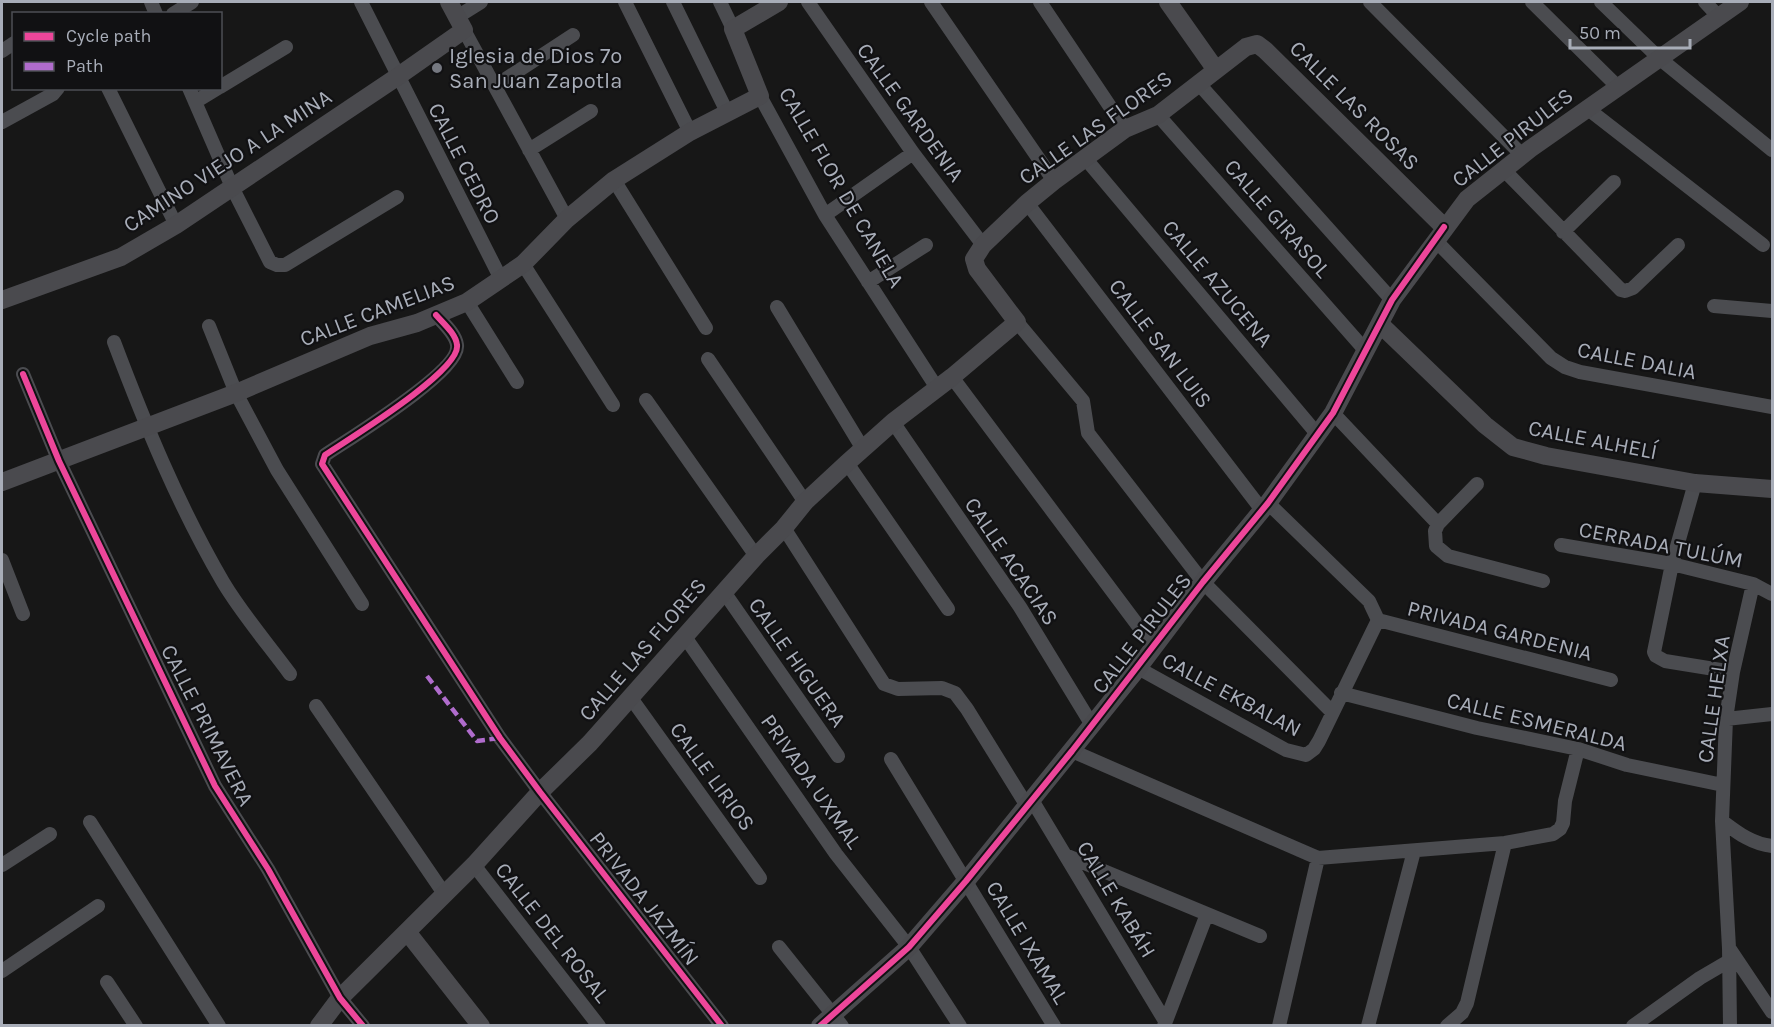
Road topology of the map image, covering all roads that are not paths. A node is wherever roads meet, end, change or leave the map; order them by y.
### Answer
1 (192, 2) edge
2 (361, 2) edge
3 (481, 2) edge
4 (625, 2) edge
5 (674, 2) edge
6 (720, 2) edge
7 (779, 2) edge
8 (808, 2) edge
9 (931, 2) edge
10 (1040, 2) edge
11 (1168, 2) edge
12 (1370, 2) edge
13 (1532, 2) edge
14 (1600, 2) edge
15 (1705, 2) edge
16 (1740, 2) edge
17 (176, 12) edge
18 (457, 16) edge
19 (1718, 16) junction
20 (733, 28) junction
21 (573, 35) dead end
22 (1257, 44) joint
23 (286, 47) dead end
24 (1659, 58) junction
25 (1216, 70) junction
26 (398, 77) junction
27 (1199, 84) junction
28 (222, 86) edge
29 (495, 86) junction
30 (1618, 87) junction
31 (56, 90) edge
32 (109, 90) edge
33 (190, 90) edge
34 (216, 90) edge
35 (760, 96) junction
36 (195, 102) junction
37 (1588, 109) junction
38 (591, 111) dead end
39 (728, 114) junction
40 (1158, 115) junction
41 (2, 122) edge
42 (1125, 129) junction
43 (690, 132) junction
44 (530, 150) junction
45 (1773, 150) edge
46 (913, 153) junction
47 (1522, 155) junction
48 (1085, 158) junction
49 (1504, 170) junction
50 (615, 180) junction
51 (1054, 181) junction
52 (1614, 182) dead end
53 (232, 187) junction
54 (397, 197) dead end
55 (1027, 202) junction
56 (825, 215) junction
57 (567, 219) junction
58 (176, 225) junction
59 (1563, 232) junction
60 (1440, 234) junction
61 (926, 245) dead end
62 (983, 245) junction
63 (1678, 245) dead end
64 (1763, 245) dead end
65 (523, 264) junction
66 (501, 279) junction
67 (868, 282) junction
68 (2, 300) edge
69 (1392, 300) junction
70 (467, 302) junction
71 (1714, 306) dead end
72 (777, 307) dead end
73 (1773, 311) edge
74 (436, 315) junction
75 (1017, 322) junction
76 (1380, 324) junction
77 (209, 327) dead end
78 (706, 328) dead end
79 (114, 342) dead end
80 (1365, 350) junction
81 (708, 359) dead end
82 (23, 374) dead end
83 (517, 381) dead end
84 (945, 382) junction
85 (236, 393) junction
86 (646, 400) dead end
87 (613, 405) dead end
88 (1773, 407) edge
89 (1333, 413) junction
90 (893, 422) junction
91 (146, 426) junction
92 (1318, 435) junction
93 (863, 449) junction
94 (59, 461) junction
95 (847, 463) junction
96 (2, 482) edge
97 (1695, 483) junction
98 (1477, 484) dead end
99 (1773, 489) edge
100 (805, 502) junction
101 (1265, 506) junction
102 (1438, 524) junction
103 (784, 528) junction
104 (1561, 545) dead end
105 (756, 556) junction
106 (2, 561) edge
107 (1672, 564) junction
108 (5, 578) edge
109 (1544, 580) dead end
110 (1203, 582) junction
111 (1754, 584) junction
112 (724, 592) junction
113 (1773, 594) edge
114 (362, 604) dead end
115 (948, 609) dead end
116 (23, 614) dead end
117 (1378, 620) junction
118 (684, 637) junction
119 (1154, 647) junction
120 (1138, 669) junction
121 (1733, 672) junction
122 (290, 674) dead end
123 (1611, 680) dead end
124 (1341, 693) junction
125 (631, 698) junction
126 (316, 706) dead end
127 (1332, 712) junction
128 (1773, 714) edge
129 (1726, 719) junction
130 (1092, 725) junction
131 (1578, 749) junction
132 (1072, 751) junction
133 (838, 756) dead end
134 (891, 759) dead end
135 (1723, 785) junction
136 (540, 792) junction
137 (1030, 803) junction
138 (1722, 821) junction
139 (90, 822) dead end
140 (50, 834) dead end
141 (1505, 843) junction
142 (1773, 846) edge
143 (1414, 851) junction
144 (1065, 855) junction
145 (1318, 858) junction
146 (2, 865) edge
147 (474, 865) junction
148 (760, 878) dead end
149 (966, 880) junction
150 (445, 894) junction
151 (98, 906) dead end
152 (1208, 914) junction
153 (408, 933) junction
154 (1260, 936) dead end
155 (779, 947) dead end
156 (909, 947) junction
157 (1729, 955) junction
158 (2, 971) edge
159 (107, 982) dead end
160 (340, 998) junction
161 (1773, 1012) edge
162 (838, 1020) edge
163 (1164, 1023) edge
164 (136, 1026) edge
165 (219, 1026) edge
166 (319, 1026) edge
167 (363, 1026) edge
168 (482, 1026) edge
169 (599, 1026) edge
170 (722, 1026) edge
171 (820, 1026) edge
172 (960, 1026) edge
173 (1054, 1026) edge
174 (1279, 1026) edge
175 (1368, 1026) edge
176 (1447, 1026) edge
177 (1633, 1026) edge
178 (1730, 1026) edge

1 - 17 street
2 - 26 street, CALLE CEDRO
3 - 18 street
4 - 43 street
5 - 39 street
6 - 20 street, CALLE FLOR DE CANELA
7 - 20 street
8 - 46 street, CALLE GARDENIA
9 - 51 street
10 - 42 street
11 - 25 street
12 - 47 street
13 - 30 street
14 - 24 street
15 - 19 street
16 - 19 street, CALLE PIRULES
18 - 26 street, CAMINO VIEJO A LA MINA
18 - 29 street
19 - 24 street, CALLE PIRULES
20 - 35 street, CALLE FLOR DE CANELA
21 - 29 street
22 - 25 street, CALLE LAS FLORES
22 - 60 street, CALLE LAS ROSAS
23 - 28 street
24 - 30 street, CALLE PIRULES
24 - 45 street
25 - 27 street, CALLE LAS FLORES
26 - 53 street, CAMINO VIEJO A LA MINA
26 - 66 street, CALLE CEDRO
27 - 40 street, CALLE LAS FLORES
27 - 69 street
29 - 44 street
30 - 37 street, CALLE PIRULES
31 - 41 street
32 - 58 street
33 - 36 street
34 - 36 street
35 - 39 street, CALLE CAMELIAS
35 - 56 street, CALLE FLOR DE CANELA
36 - 53 street
37 - 47 street, CALLE PIRULES
37 - 64 street
38 - 44 street
39 - 43 street, CALLE CAMELIAS
40 - 42 street, CALLE LAS FLORES
40 - 80 street, CALLE GIRASOL
42 - 48 street, CALLE LAS FLORES
43 - 50 street, CALLE CAMELIAS
44 - 57 street
46 - 56 street
46 - 62 street, CALLE GARDENIA
47 - 49 street, CALLE PIRULES
48 - 51 street, CALLE LAS FLORES
48 - 92 street, CALLE AZUCENA
49 - 59 street
49 - 60 street, CALLE PIRULES
50 - 57 street, CALLE CAMELIAS
50 - 78 street
51 - 55 street, CALLE LAS FLORES
52 - 59 street
53 - 54 street
53 - 58 street, CAMINO VIEJO A LA MINA
55 - 62 street, CALLE LAS FLORES
55 - 101 street, CALLE SAN LUIS
56 - 67 street, CALLE FLOR DE CANELA
57 - 65 street, CALLE CAMELIAS
58 - 68 street, CAMINO VIEJO A LA MINA
59 - 63 street
60 - 69 street, CALLE PIRULES
60 - 88 street, CALLE DALIA
61 - 67 street
62 - 75 street, CALLE LAS FLORES
65 - 66 street, CALLE CAMELIAS
65 - 87 street
66 - 70 street, CALLE CAMELIAS
67 - 84 street, CALLE FLOR DE CANELA
69 - 76 street, CALLE PIRULES
70 - 74 street, CALLE CAMELIAS
70 - 83 street
71 - 73 street
72 - 93 street
74 - 85 street, CALLE CAMELIAS
74 - 136 street, PRIVADA JAZMÍN
75 - 84 street, CALLE LAS FLORES
75 - 110 street
76 - 80 street, CALLE PIRULES
76 - 97 street, CALLE ALHELÍ
77 - 85 street
79 - 91 street
80 - 89 street, CALLE PIRULES
81 - 100 street
82 - 94 street, CALLE PRIMAVERA
84 - 90 street, CALLE LAS FLORES
84 - 119 street, CALLE FLOR DE CANELA
85 - 91 street, CALLE CAMELIAS
85 - 114 street
86 - 105 street
89 - 92 street, CALLE PIRULES
89 - 102 street
90 - 93 street, CALLE LAS FLORES
90 - 130 street, CALLE ACACIAS
91 - 94 street, CALLE CAMELIAS
91 - 122 street
92 - 101 street, CALLE PIRULES
93 - 95 street, CALLE LAS FLORES
94 - 96 street, CALLE CAMELIAS
94 - 160 street, CALLE PRIMAVERA
95 - 100 street, CALLE LAS FLORES
95 - 115 street
97 - 99 street, CALLE ALHELÍ
97 - 107 street
98 - 102 street
100 - 103 street, CALLE LAS FLORES
101 - 110 street, CALLE PIRULES
101 - 117 street
102 - 109 street
103 - 105 street, CALLE LAS FLORES
103 - 137 street, CALLE KABÁH
104 - 107 street, CERRADA TULÚM
105 - 112 street, CALLE LAS FLORES
106 - 108 street
107 - 111 street, CERRADA TULÚM
107 - 121 street
108 - 116 street
110 - 119 street, CALLE PIRULES
110 - 127 street
111 - 113 street, CERRADA TULÚM
111 - 121 street, CALLE HELXA
112 - 118 street, CALLE LAS FLORES
112 - 133 street, CALLE HIGUERA
117 - 123 street, PRIVADA GARDENIA
117 - 124 street
118 - 125 street, CALLE LAS FLORES
118 - 156 street, PRIVADA UXMAL
119 - 120 street, CALLE PIRULES
120 - 127 street, CALLE EKBALAN
120 - 130 street, CALLE PIRULES
121 - 129 street, CALLE HELXA
124 - 127 street
124 - 131 street, CALLE ESMERALDA
125 - 136 street, CALLE LAS FLORES
125 - 148 street, CALLE LIRIOS
126 - 150 street
128 - 129 street
129 - 135 street, CALLE HELXA
130 - 132 street, CALLE PIRULES
131 - 135 street, CALLE ESMERALDA
131 - 141 street
132 - 137 street, CALLE PIRULES
132 - 145 street
134 - 149 street, CALLE IXAMAL
135 - 138 street, CALLE HELXA
136 - 147 street, CALLE LAS FLORES
136 - 170 street, PRIVADA JAZMÍN
137 - 144 street, CALLE KABÁH
137 - 149 street, CALLE PIRULES
138 - 142 street
138 - 157 street, CALLE HELXA
139 - 165 street
140 - 146 street
141 - 143 street
141 - 176 street
143 - 145 street
143 - 175 street
144 - 152 street
144 - 163 street, CALLE KABÁH
145 - 174 street
147 - 150 street, CALLE LAS FLORES
147 - 169 street, CALLE DEL ROSAL
149 - 156 street, CALLE PIRULES
149 - 173 street, CALLE IXAMAL
150 - 153 street, CALLE LAS FLORES
151 - 158 street
152 - 154 street
152 - 163 street
153 - 160 street, CALLE LAS FLORES
153 - 168 street
155 - 162 street
156 - 162 street, CALLE PIRULES
156 - 172 street, PRIVADA UXMAL
157 - 161 street
157 - 177 street
157 - 178 street, CALLE HELXA
159 - 164 street
160 - 166 street, CALLE LAS FLORES
160 - 167 street, CALLE PRIMAVERA
162 - 171 street, CALLE PIRULES

